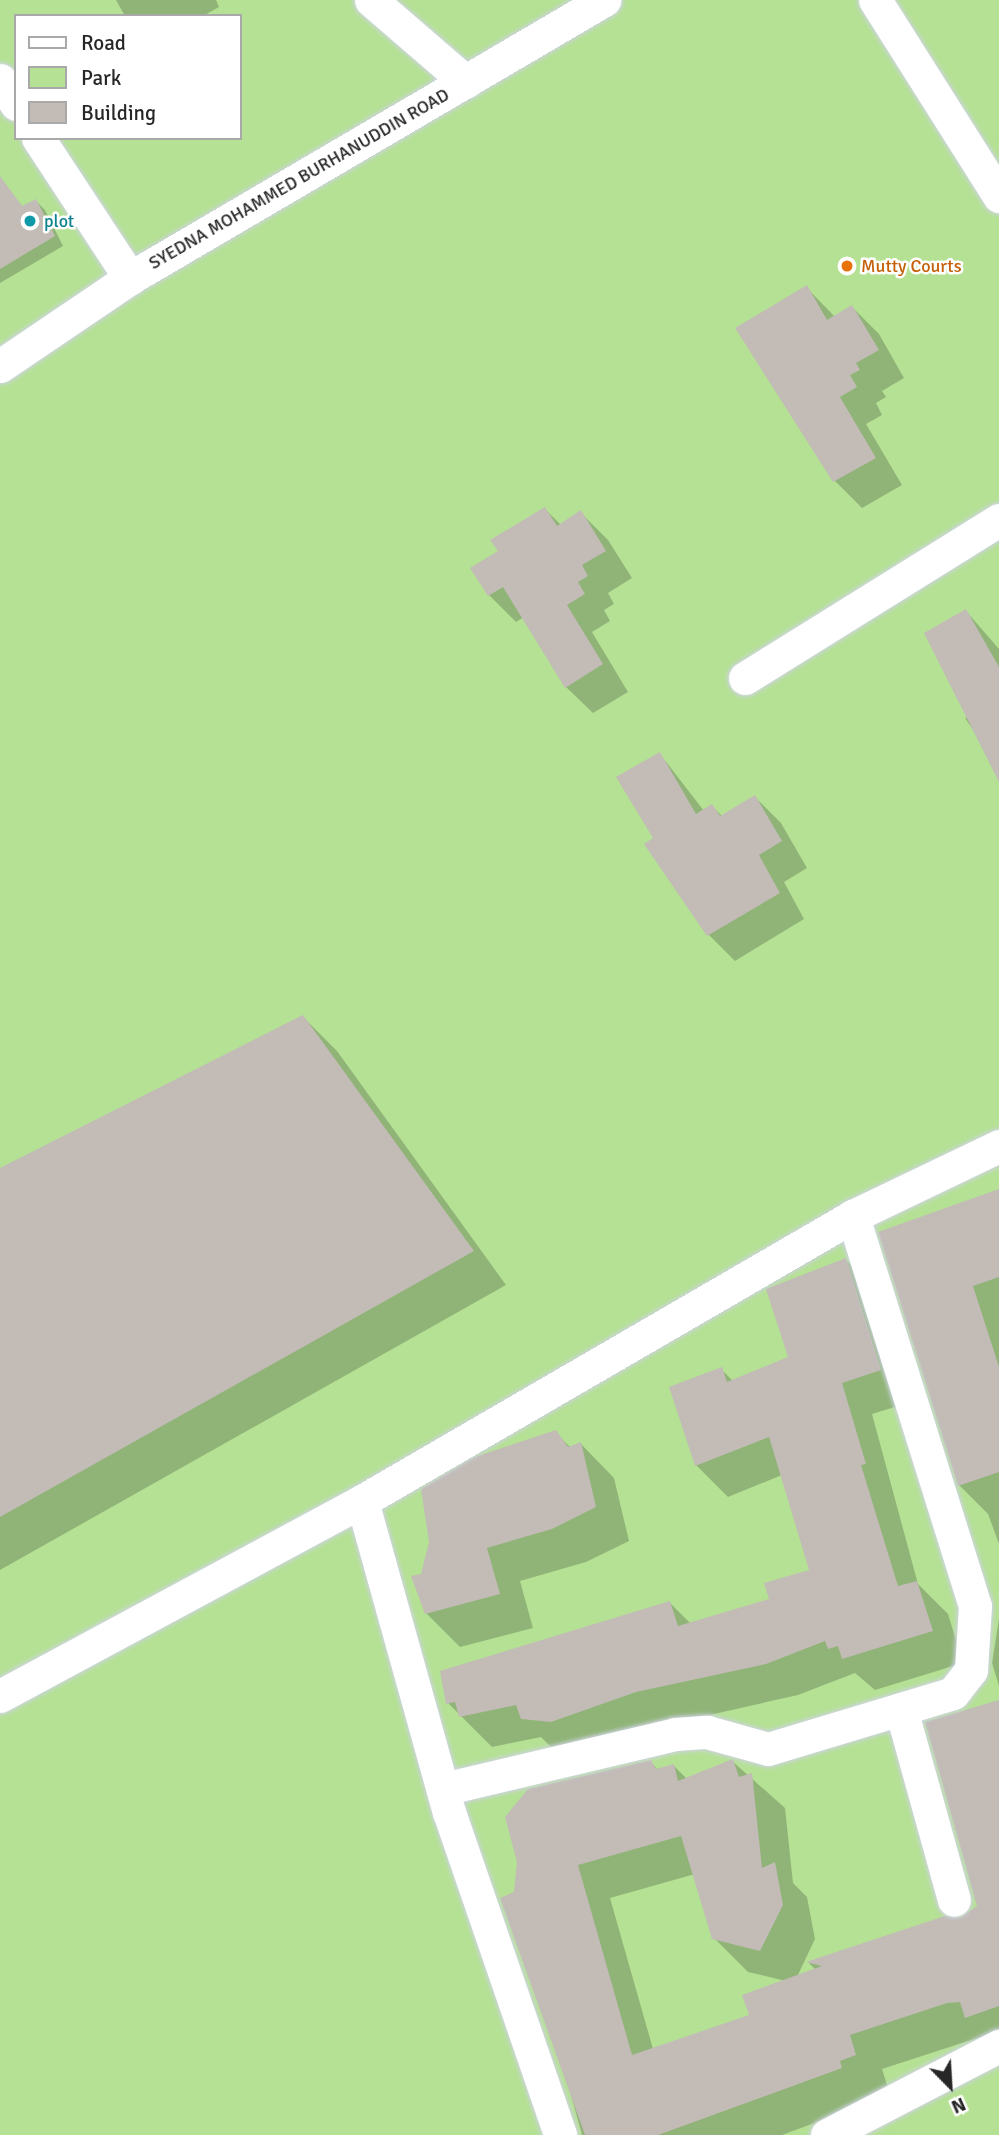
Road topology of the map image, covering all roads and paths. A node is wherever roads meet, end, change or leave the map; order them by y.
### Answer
1 (370, 0) edge
2 (604, 0) edge
3 (875, 0) edge
4 (0, 80) edge
5 (466, 82) junction
6 (14, 101) edge
7 (39, 140) edge
8 (999, 196) edge
9 (130, 278) junction
10 (0, 366) edge
11 (999, 520) edge
12 (745, 678) dead end
13 (999, 1146) edge
14 (853, 1216) junction
15 (362, 1501) junction
16 (987, 1602) edge
17 (0, 1696) edge
18 (901, 1709) junction
19 (443, 1789) junction
20 (954, 1900) dead end
21 (999, 2046) edge
22 (560, 2135) edge
23 (827, 2135) edge

1 - 5 street
2 - 5 street, SYEDNA MOHAMMED BURHANUDDIN ROAD
3 - 8 street
4 - 6 street
5 - 9 street, SYEDNA MOHAMMED BURHANUDDIN ROAD
7 - 9 street
9 - 10 street, SYEDNA MOHAMMED BURHANUDDIN ROAD
11 - 12 street
13 - 14 street
14 - 15 street
14 - 16 street
15 - 17 street
15 - 19 street
16 - 18 street
18 - 19 street
18 - 20 street
19 - 22 street
21 - 23 street

